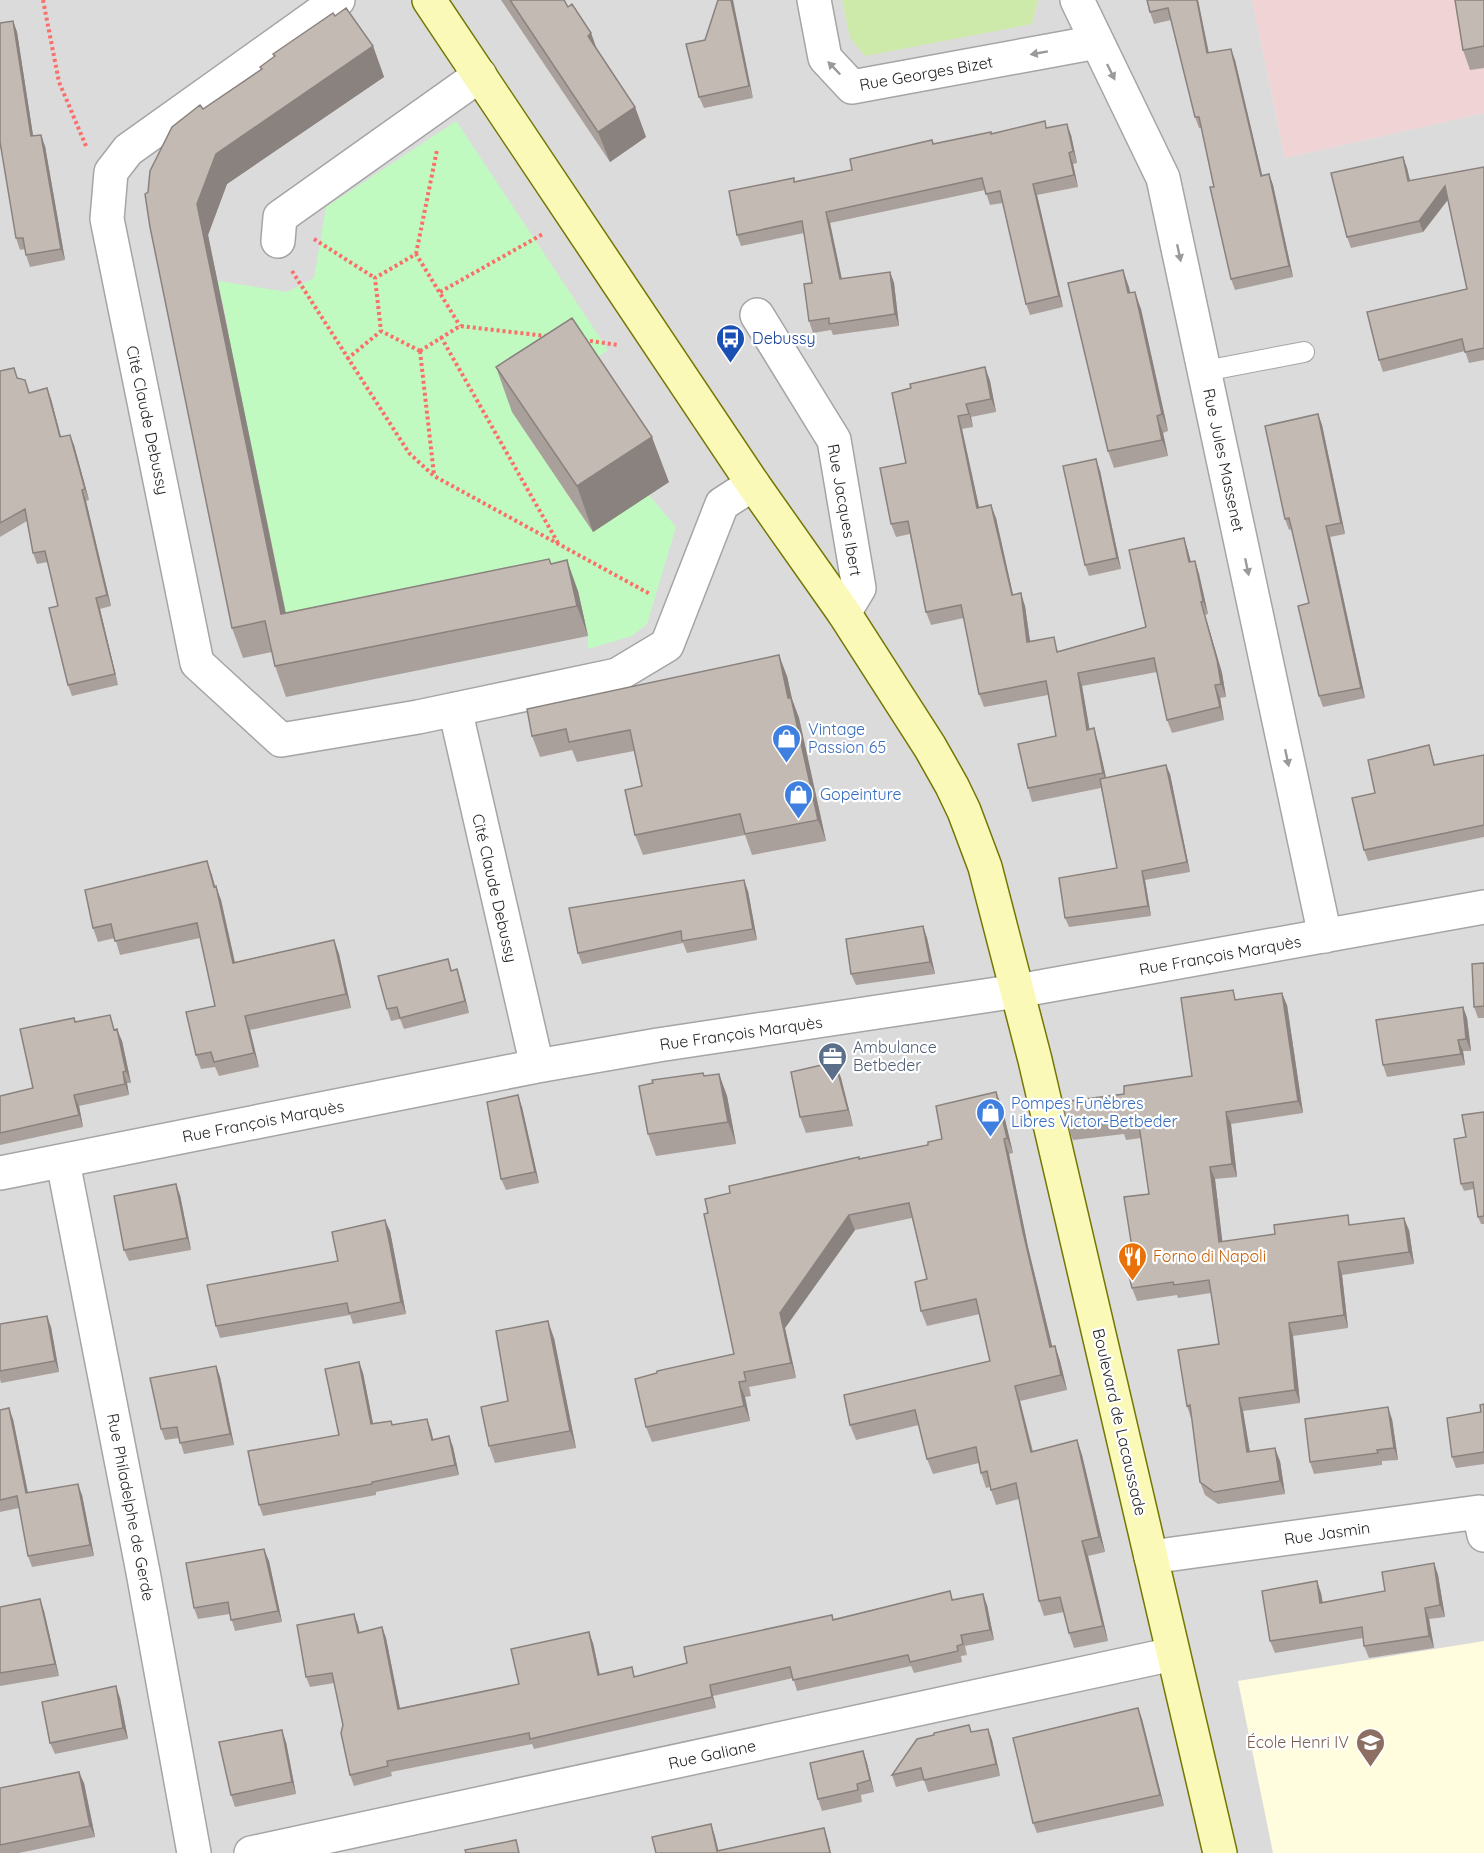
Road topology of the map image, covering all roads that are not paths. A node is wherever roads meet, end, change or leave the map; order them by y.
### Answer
1 (338, 0) edge
2 (429, 0) edge
3 (814, 0) edge
4 (1077, 0) edge
5 (1097, 42) junction
6 (480, 75) junction
7 (279, 229) road end
8 (757, 315) dead end
9 (1304, 352) dead end
10 (1205, 371) junction
11 (753, 484) junction
12 (844, 614) junction
13 (455, 709) junction
14 (1484, 907) edge
15 (1325, 936) junction
16 (1017, 991) junction
17 (537, 1066) junction
18 (63, 1162) junction
19 (0, 1173) edge
20 (1484, 1535) edge
21 (1151, 1557) junction
22 (1173, 1654) junction
23 (306, 1847) edge
24 (194, 1853) edge
25 (251, 1853) edge
26 (1220, 1853) edge

1 - 13 street, Cité Claude Debussy
2 - 6 main road, Boulevard de Lacaussade
5 -> 3 street, Rue Georges Bizet
4 - 5 street, Rue Jules Massenet
5 -> 10 street, Rue Jules Massenet
6 - 7 street
6 - 11 main road, Boulevard de Lacaussade
8 - 12 street, Rue Jacques Ibert
9 - 10 lane
10 -> 15 street, Rue Jules Massenet
11 - 12 main road, Boulevard de Lacaussade
11 - 13 street, Cité Claude Debussy
12 - 16 main road, Boulevard de Lacaussade
13 - 17 street, Cité Claude Debussy
14 - 15 street, Rue François Marquès
15 - 16 street, Rue François Marquès
16 - 17 street, Rue François Marquès
16 - 21 main road, Boulevard de Lacaussade
17 - 18 street, Rue François Marquès
18 - 19 street, Rue François Marquès
18 - 24 street, Rue Philadelphe de Gerde
20 - 21 street, Rue Jasmin
21 - 22 main road, Boulevard de Lacaussade
22 - 23 street, Rue Galiane
22 - 26 main road, Boulevard de Lacaussade
23 - 25 street, Rue Galiane

